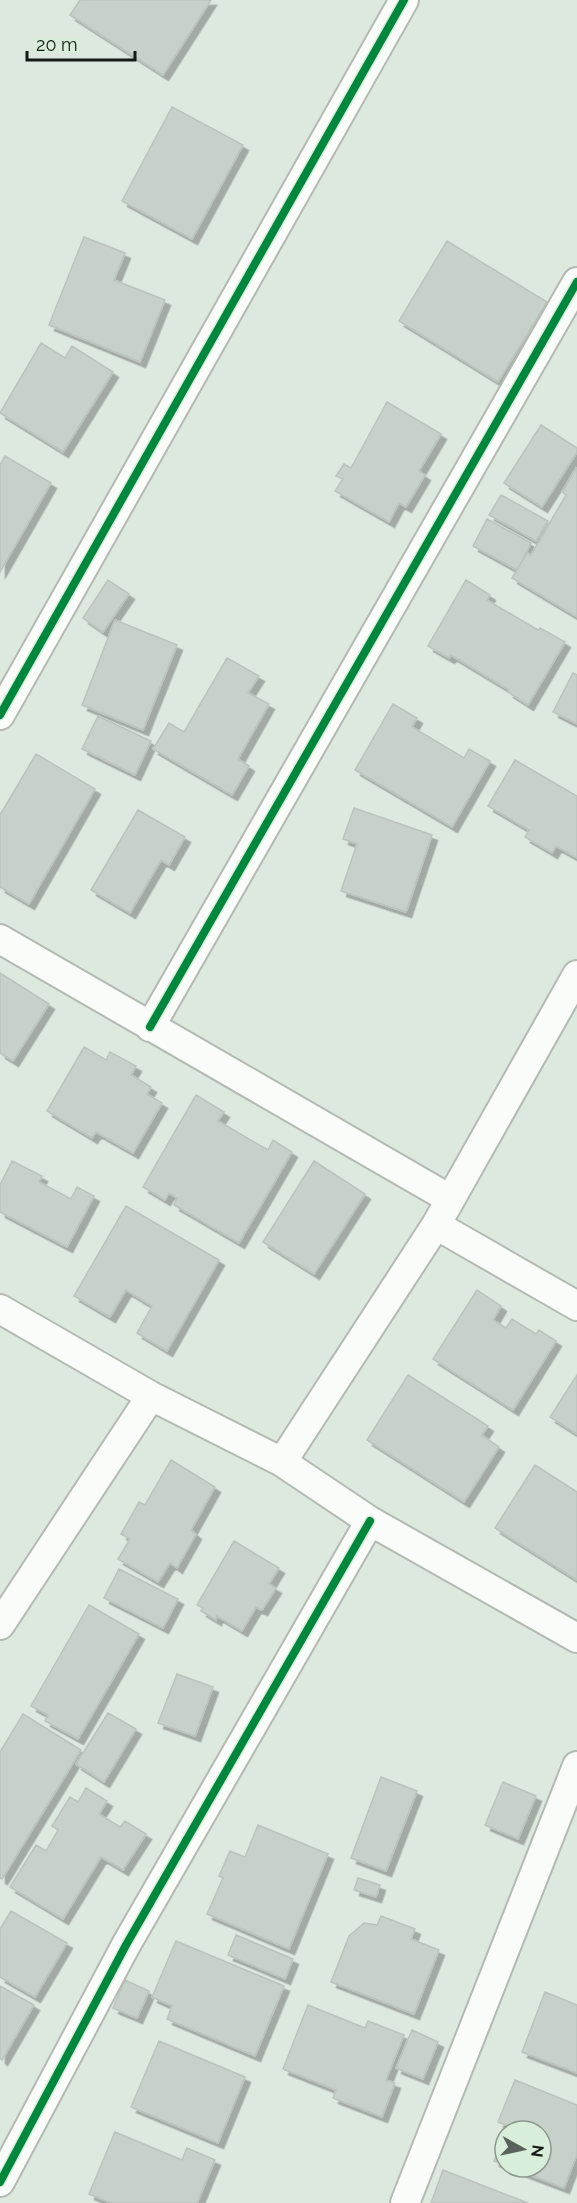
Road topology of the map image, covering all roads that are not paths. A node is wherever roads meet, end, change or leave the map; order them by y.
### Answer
1 (404, 0) edge
2 (577, 282) edge
3 (0, 715) edge
4 (0, 939) edge
5 (577, 975) edge
6 (150, 1027) junction
7 (450, 1199) junction
8 (436, 1225) junction
9 (577, 1306) edge
10 (0, 1309) edge
11 (151, 1396) junction
12 (282, 1462) junction
13 (370, 1521) junction
14 (0, 1625) edge
15 (577, 1638) edge
16 (577, 1766) edge
17 (0, 2182) edge
18 (405, 2203) edge

1 - 3 street
2 - 6 street
4 - 6 street
5 - 7 street
6 - 7 street
7 - 8 street
8 - 9 street
8 - 12 street
10 - 11 street
11 - 12 street
11 - 14 street
12 - 13 street
13 - 15 street
13 - 17 street
16 - 18 street

